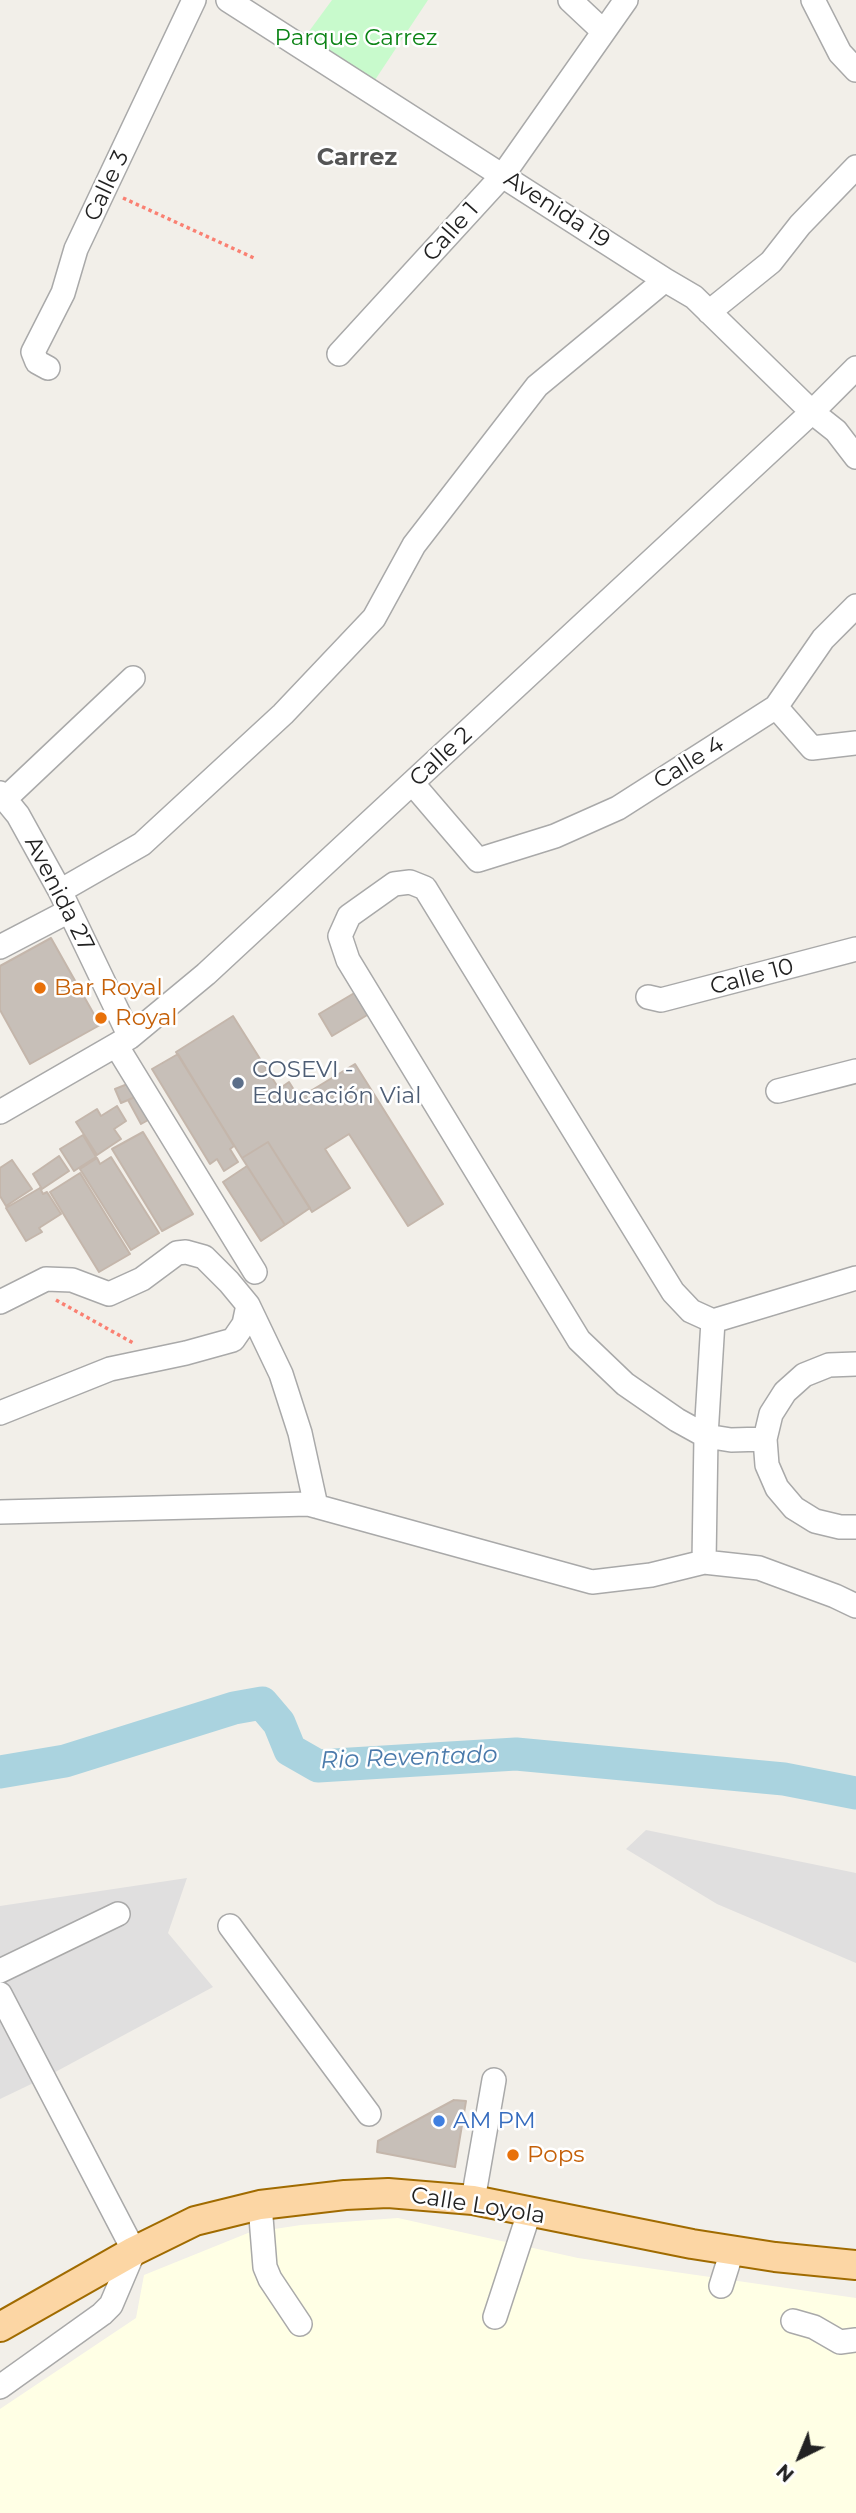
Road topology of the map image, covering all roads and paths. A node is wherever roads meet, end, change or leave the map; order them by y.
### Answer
1 (194, 0) edge
2 (228, 0) edge
3 (570, 0) edge
4 (626, 0) edge
5 (813, 0) edge
6 (603, 31) junction
7 (856, 70) edge
8 (856, 167) edge
9 (503, 175) junction
10 (105, 190) junction
11 (254, 258) dead end
12 (665, 280) junction
13 (709, 312) junction
14 (339, 354) dead end
15 (48, 368) dead end
16 (856, 368) edge
17 (813, 412) junction
18 (856, 457) edge
19 (856, 606) edge
20 (133, 678) dead end
21 (776, 707) junction
22 (856, 743) edge
23 (413, 784) junction
24 (3, 796) edge
25 (65, 901) junction
26 (0, 947) edge
27 (856, 949) edge
28 (648, 997) dead end
29 (123, 1041) junction
30 (856, 1071) edge
31 (778, 1091) dead end
32 (0, 1112) edge
33 (255, 1272) dead end
34 (856, 1278) edge
35 (33, 1284) junction
36 (0, 1302) edge
37 (248, 1305) junction
38 (713, 1321) junction
39 (161, 1358) junction
40 (856, 1364) edge
41 (0, 1413) edge
42 (706, 1436) junction
43 (765, 1439) junction
44 (316, 1506) junction
45 (0, 1512) edge
46 (856, 1527) edge
47 (704, 1562) junction
48 (856, 1606) edge
49 (118, 1914) dead end
50 (230, 1926) dead end
51 (0, 1971) edge
52 (0, 1994) edge
53 (494, 2080) dead end
54 (369, 2115) dead end
55 (473, 2200) junction
56 (260, 2205) junction
57 (528, 2213) junction
58 (134, 2251) junction
59 (732, 2251) junction
60 (856, 2265) edge
61 (721, 2286) dead end
62 (495, 2317) dead end
63 (793, 2321) dead end
64 (300, 2324) dead end
65 (0, 2327) edge
66 (856, 2340) edge
67 (0, 2386) edge

1 - 10 street, Calle 3
2 - 9 street, Avenida 19
3 - 6 street
4 - 6 street, Calle 1
5 - 7 street
6 - 9 street, Calle 1
8 - 13 street
9 - 12 street, Avenida 19
9 - 14 street, Calle 1
10 - 11 path
10 - 15 street, Calle 3
12 - 13 street, Avenida 19
12 - 25 street
13 - 17 street, Avenida 19
16 - 17 street, Calle 2
17 - 18 street, Avenida 19
17 - 23 street, Calle 2
19 - 21 street, Calle 4
20 - 24 street
21 - 22 street
21 - 23 street, Calle 4
23 - 29 street, Calle 2
24 - 25 street, Avenida 27
25 - 26 street
25 - 29 street, Avenida 27
27 - 28 street, Calle 10
29 - 32 street, Calle 2
29 - 33 street, Avenida 27
30 - 31 street
34 - 38 street
35 - 36 street
35 - 37 street
35 - 39 path
37 - 39 street
37 - 44 street
38 - 42 street
38 - 42 street
39 - 41 street
40 - 43 street
42 - 43 street
42 - 47 street
43 - 46 street
44 - 45 street
44 - 47 street
47 - 48 street
49 - 51 street
50 - 54 street
52 - 58 street
53 - 55 street
55 - 56 main road, Calle Loyola
55 - 57 main road, Calle Loyola
56 - 58 main road, Calle Loyola
56 - 64 street
57 - 59 main road, Calle Loyola
57 - 62 street
58 - 65 main road, Calle Loyola
58 - 67 street
59 - 60 main road, Calle Loyola
59 - 61 street
63 - 66 street

